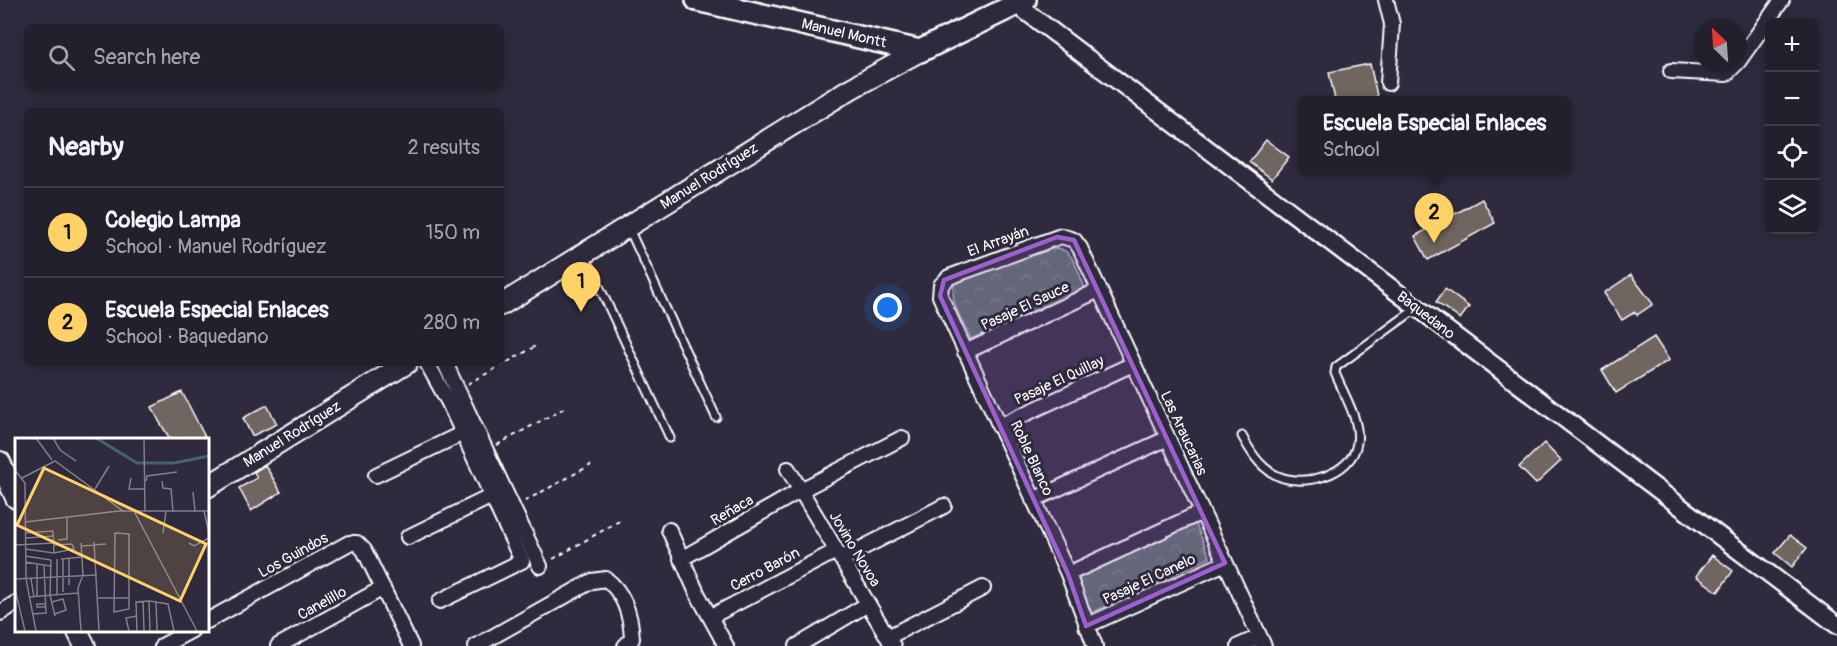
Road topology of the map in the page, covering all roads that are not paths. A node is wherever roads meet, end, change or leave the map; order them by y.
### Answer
1 (697, 0) edge
2 (1386, 0) edge
3 (1782, 0) edge
4 (1021, 2) edge
5 (1747, 50) edge
6 (920, 51) junction
7 (1671, 71) dead end
8 (1728, 72) edge
9 (1388, 84) dead end
10 (628, 226) junction
11 (1070, 238) joint
12 (584, 254) junction
13 (941, 285) joint
14 (1099, 290) junction
15 (504, 303) edge
16 (1417, 308) junction
17 (965, 352) junction
18 (1133, 364) junction
19 (402, 366) edge
20 (429, 366) edge
21 (446, 366) edge
22 (717, 417) dead end
23 (999, 426) junction
24 (463, 434) junction
25 (1242, 436) dead end
26 (670, 438) dead end
27 (902, 438) dead end
28 (1168, 438) junction
29 (0, 462) edge
30 (788, 469) dead end
31 (376, 474) dead end
32 (208, 486) edge
33 (801, 490) junction
34 (15, 496) edge
35 (492, 496) junction
36 (1034, 500) junction
37 (944, 506) dead end
38 (1202, 512) junction
39 (669, 530) dead end
40 (408, 537) dead end
41 (839, 555) junction
42 (681, 559) junction
43 (1225, 563) junction
44 (540, 566) road end
45 (1068, 574) junction
46 (383, 588) junction
47 (983, 588) dead end
48 (440, 600) dead end
49 (15, 604) edge
50 (868, 604) junction
51 (0, 613) edge
52 (710, 617) junction
53 (208, 620) edge
54 (1837, 625) edge
55 (1086, 626) junction
56 (78, 631) edge
57 (190, 631) edge
58 (1262, 641) edge
59 (891, 642) edge
60 (805, 644) edge
61 (85, 646) edge
62 (162, 646) edge
63 (278, 646) edge
64 (411, 646) edge
65 (476, 646) edge
66 (625, 646) edge
67 (726, 646) edge
68 (1095, 646) edge
69 (1239, 646) edge

1 - 6 main road, Manuel Montt
2 - 9 street
3 - 5 street
4 - 6 main road
4 - 16 street, Baquedano
6 - 10 main road, Manuel Rodríguez
7 - 8 street
10 - 12 main road, Manuel Rodríguez
10 - 22 lane
11 - 13 street, El Arrayán
11 - 14 street, Las Araucarias
12 - 15 main road, Manuel Rodríguez
12 - 26 lane
13 - 17 street, Roble Blanco
14 - 17 street, Pasaje El Sauce
14 - 18 street, Las Araucarias
16 - 25 lane
16 - 54 street, Baquedano
17 - 23 street, Roble Blanco
18 - 23 street, Pasaje El Quillay
18 - 28 street, Las Araucarias
19 - 32 main road, Manuel Rodríguez
20 - 24 street
21 - 44 street
23 - 36 street, Roble Blanco
24 - 31 street
24 - 35 street
27 - 33 street, Reñaca
28 - 36 street
28 - 38 street, Las Araucarias
29 - 34 main road
30 - 33 street, Jovino Novoa
33 - 41 street, Jovino Novoa
33 - 42 street, Reñaca
35 - 40 street
35 - 48 street
36 - 45 street, Roble Blanco
37 - 41 street, Cerro Barón
38 - 43 street, Las Araucarias
38 - 45 street
39 - 42 street
41 - 50 street, Jovino Novoa
41 - 52 street, Cerro Barón
42 - 52 street
43 - 55 street, Pasaje El Canelo
43 - 58 street, Las Araucarias
45 - 55 street, Roble Blanco
46 - 53 street, Los Guindos
46 - 63 street, Canelillo
46 - 64 street, Los Guindos
47 - 59 street
49 - 51 street
50 - 59 street, Jovino Novoa
50 - 60 street
52 - 67 street
55 - 68 street, Roble Blanco
56 - 61 main road
57 - 62 street
58 - 69 street
65 - 66 street

